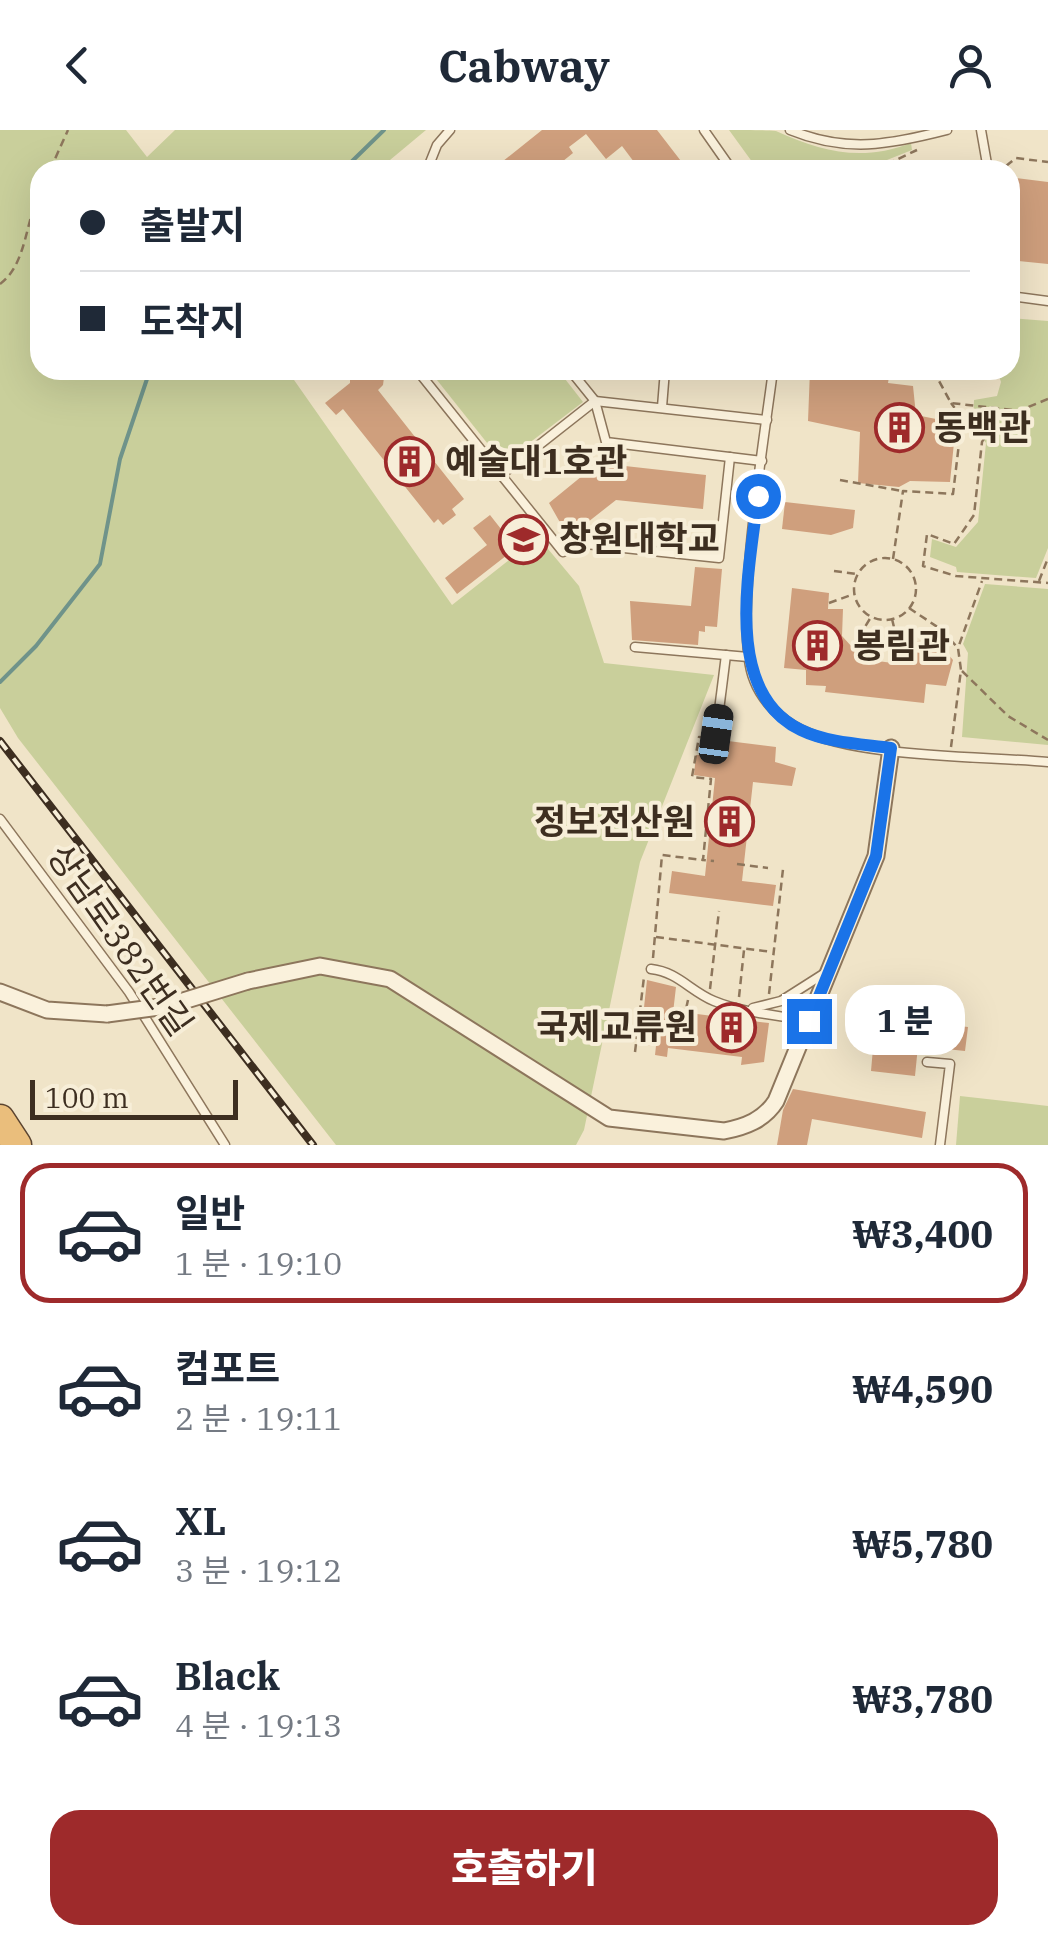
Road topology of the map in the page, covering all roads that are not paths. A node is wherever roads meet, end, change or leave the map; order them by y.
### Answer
1 (450, 130) edge
2 (704, 130) edge
3 (790, 130) edge
4 (947, 130) edge
5 (980, 130) edge
6 (430, 160) edge
7 (725, 160) edge
8 (985, 160) edge
9 (1020, 297) edge
10 (1048, 301) edge
11 (424, 380) edge
12 (578, 380) edge
13 (664, 380) edge
14 (772, 380) edge
15 (594, 401) junction
16 (662, 407) junction
17 (767, 420) junction
18 (730, 457) junction
19 (762, 460) junction
20 (500, 476) junction
21 (635, 648) dead end
22 (726, 655) junction
23 (748, 658) junction
24 (714, 736) road end
25 (891, 748) junction
26 (1048, 762) edge
27 (0, 819) edge
28 (652, 969) road end
29 (829, 971) junction
30 (0, 992) edge
31 (742, 1009) junction
32 (809, 1021) junction
33 (927, 1062) dead end
34 (0, 1119) edge
35 (17, 1145) edge
36 (226, 1145) edge
37 (940, 1145) edge

1 - 6 lane
2 - 7 lane
3 - 4 lane
5 - 8 lane
9 - 10 lane
11 - 20 lane
12 - 15 lane
13 - 16 lane
14 - 17 lane
15 - 16 lane
15 - 18 lane
15 - 20 lane
16 - 17 lane
17 - 19 lane
18 - 19 lane
18 - 20 lane
19 - 23 lane
21 - 22 lane
22 - 23 lane
22 - 24 lane
23 - 25 lane
25 - 26 lane
25 - 29 street
27 - 36 lane, 상남로382번길
28 - 31 lane
29 - 31 lane
29 - 32 street
30 - 32 street, bridge
31 - 32 lane
33 - 37 lane
34 - 35 highway

